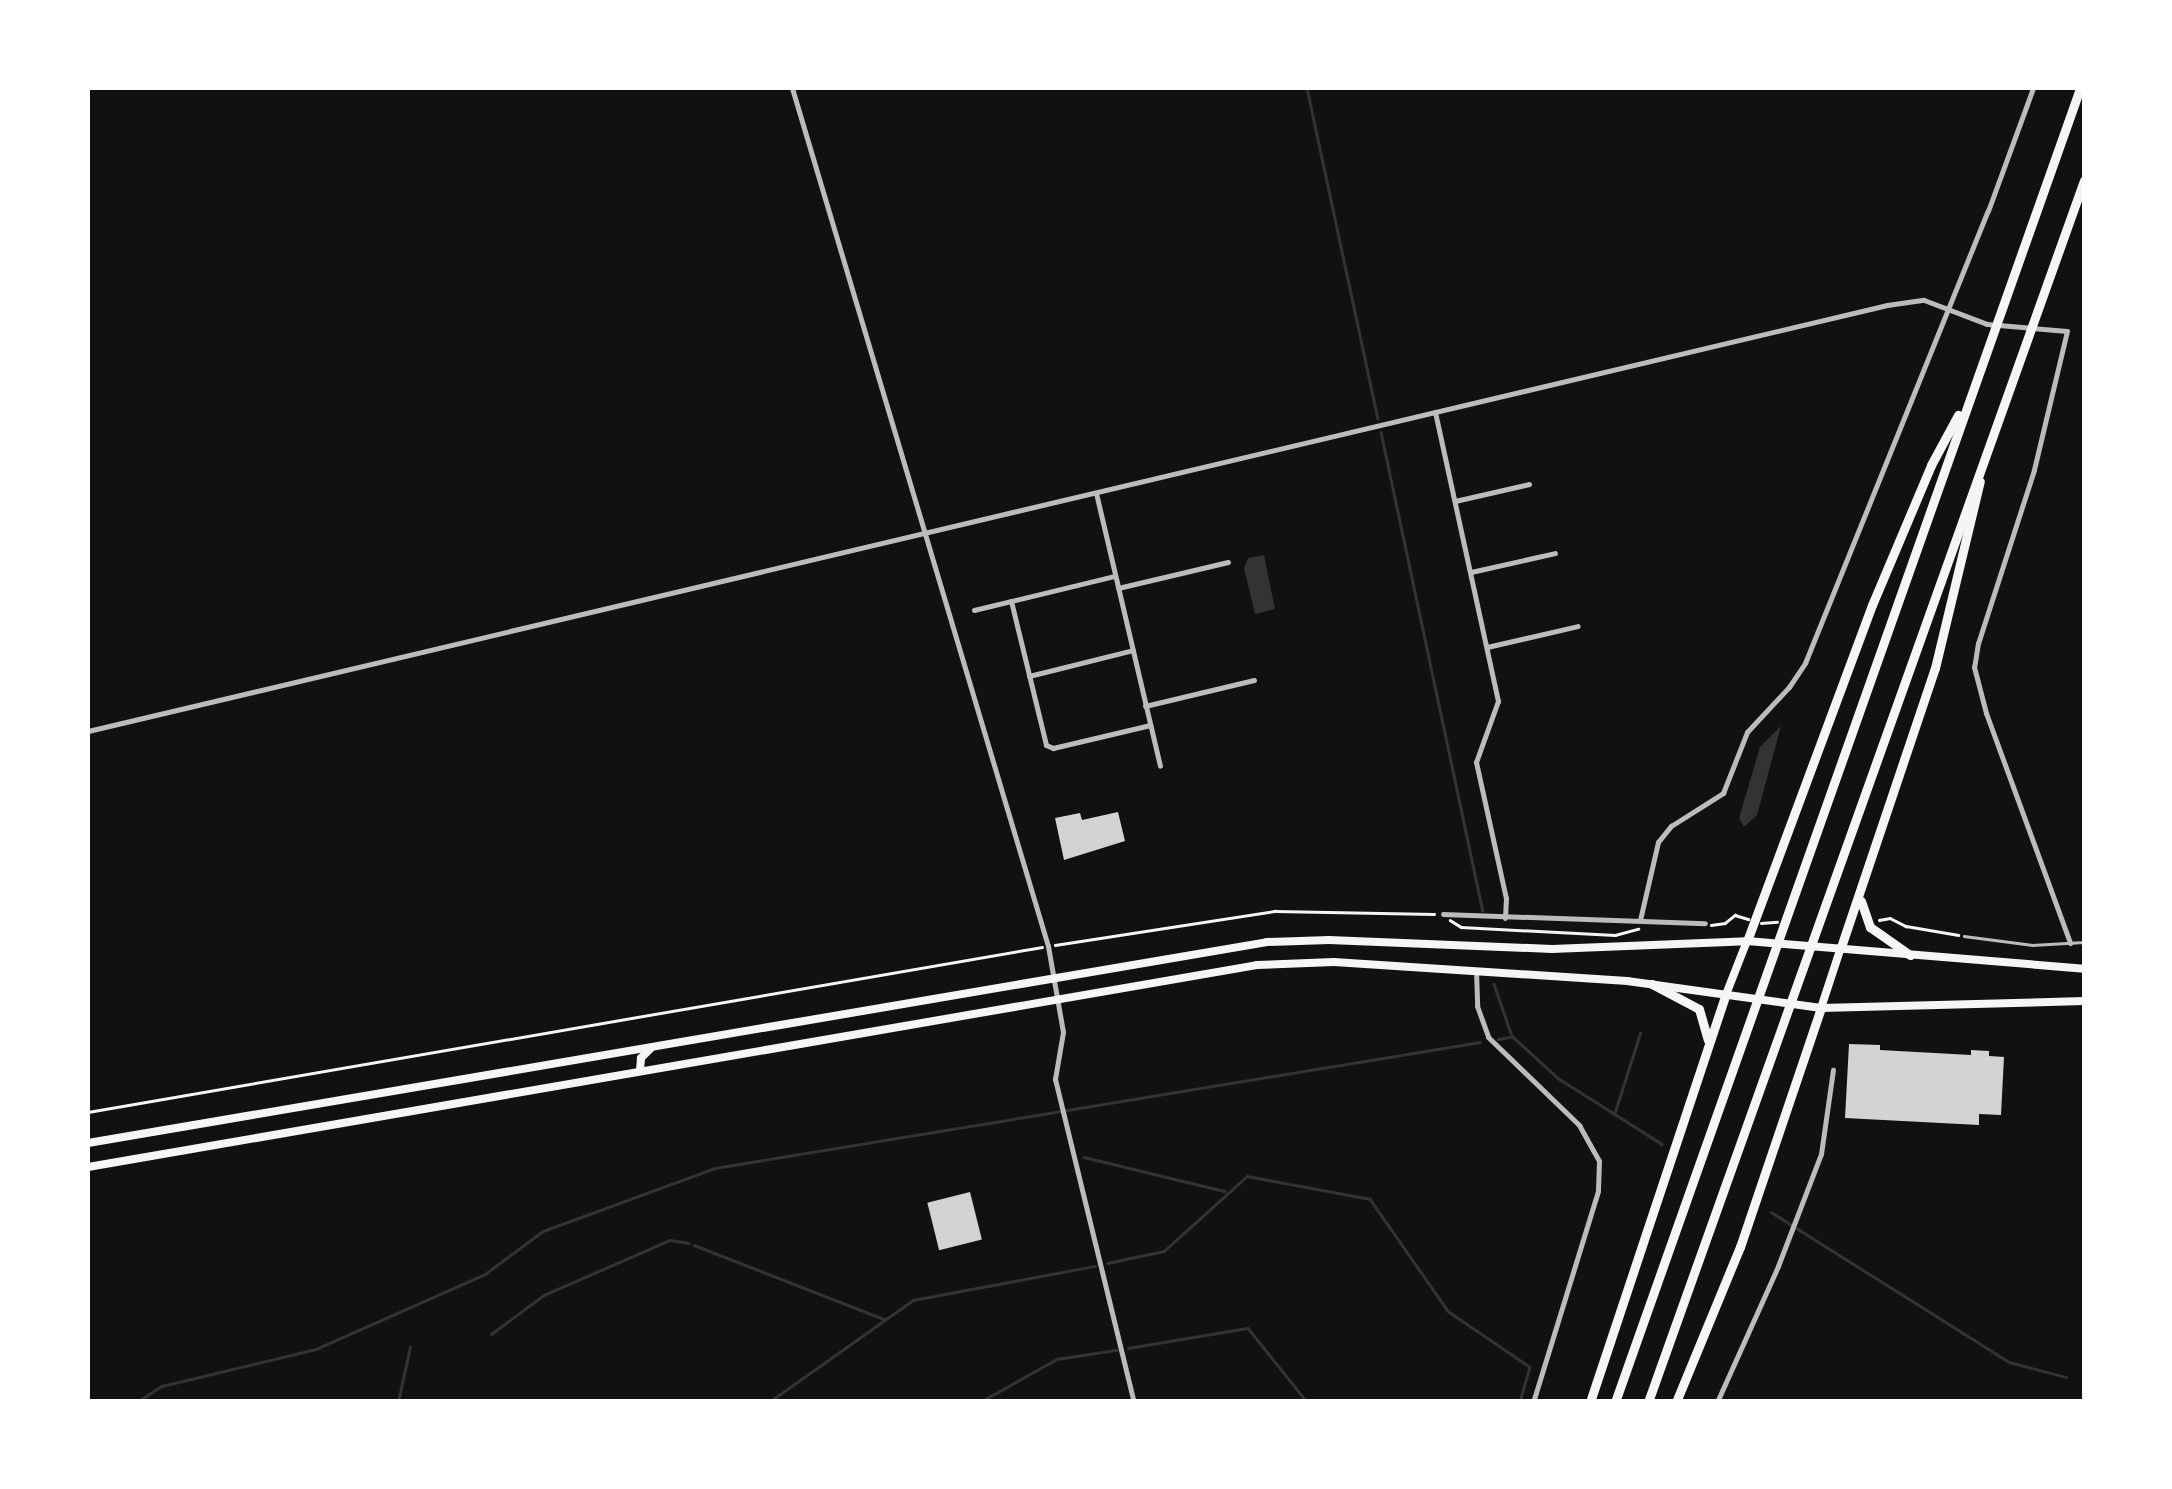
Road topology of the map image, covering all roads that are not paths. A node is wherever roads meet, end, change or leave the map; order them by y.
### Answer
1 (792, 88) edge
2 (2033, 88) edge
3 (2080, 88) edge
4 (2084, 180) edge
5 (1950, 308) junction
6 (1972, 390) junction
7 (1435, 412) junction
8 (1988, 444) junction
9 (1529, 484) dead end
10 (1096, 493) junction
11 (1455, 501) junction
12 (926, 536) junction
13 (1555, 554) dead end
14 (1228, 562) dead end
15 (1470, 572) junction
16 (1115, 576) junction
17 (1118, 588) junction
18 (1011, 601) junction
19 (974, 610) dead end
20 (1578, 626) dead end
21 (1487, 647) junction
22 (1132, 650) junction
23 (1029, 676) junction
24 (1254, 680) dead end
25 (1146, 706) junction
26 (1150, 726) junction
27 (88, 731) edge
28 (1160, 766) dead end
29 (1861, 894) junction
30 (1443, 914) road end
31 (1504, 918) junction
32 (1640, 920) junction
33 (1706, 924) road end
34 (1964, 936) road end
35 (1300, 940) junction
36 (1747, 941) junction
37 (2084, 942) edge
38 (2070, 943) junction
39 (1842, 947) junction
40 (1910, 956) junction
41 (1281, 963) junction
42 (2084, 968) edge
43 (1476, 971) junction
44 (1054, 976) junction
45 (1652, 984) junction
46 (1058, 998) junction
47 (1725, 998) junction
48 (2083, 1002) edge
49 (1821, 1008) junction
50 (1708, 1044) junction
51 (655, 1045) junction
52 (640, 1070) junction
53 (1833, 1070) dead end
54 (88, 1143) edge
55 (88, 1167) edge
56 (1536, 1401) edge
57 (1134, 1402) edge
58 (1590, 1402) edge
59 (1614, 1402) edge
60 (1648, 1402) edge
61 (1676, 1402) edge
62 (1717, 1402) edge

1 - 12 street
2 - 5 street
3 - 6 highway
4 - 8 highway
5 - 7 street
5 - 32 street
5 - 38 street
6 - 36 highway
6 - 59 highway
7 - 10 street
7 - 11 street
8 - 29 highway
8 - 60 highway
9 - 11 street
10 - 12 street
10 - 16 street
11 - 15 street
12 - 27 street
12 - 44 street
13 - 15 street
14 - 17 street
15 - 21 street
16 - 17 street
16 - 18 street
17 - 22 street
18 - 19 street
18 - 23 street
20 - 21 street
21 - 31 street
22 - 23 street
22 - 25 street
23 - 26 street
24 - 25 street
25 - 26 street
26 - 28 street
29 - 39 highway
29 - 40 highway
30 - 31 street
31 - 32 street
32 - 33 street
34 - 38 lane
35 - 36 main road
35 - 41 main road
35 - 44 main road
36 - 39 main road
36 - 47 main road
37 - 38 lane
39 - 40 main road
39 - 49 main road
40 - 42 main road
41 - 43 main road
41 - 46 main road
43 - 45 main road
43 - 56 street
44 - 46 street
44 - 51 main road
45 - 47 main road
45 - 50 highway
46 - 52 main road
46 - 57 street
47 - 49 main road
47 - 50 highway
48 - 49 main road
49 - 61 highway
50 - 58 highway
51 - 52 main road
51 - 54 main road
52 - 55 main road
53 - 62 street

